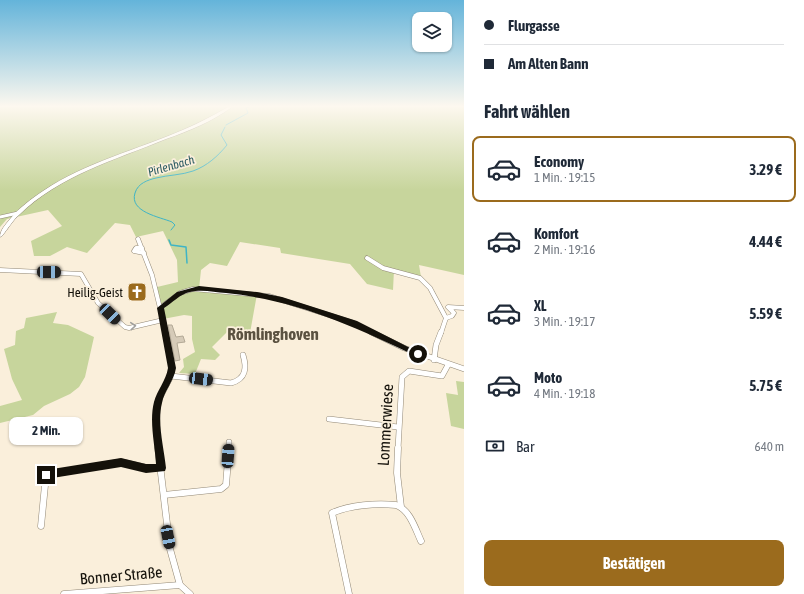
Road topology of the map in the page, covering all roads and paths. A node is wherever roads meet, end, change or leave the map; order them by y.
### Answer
1 (174, 135) edge
2 (18, 213) junction
3 (0, 216) edge
4 (0, 235) edge
5 (138, 239) dead end
6 (142, 248) junction
7 (144, 253) junction
8 (367, 258) dead end
9 (0, 270) edge
10 (448, 307) junction
11 (161, 308) junction
12 (464, 308) edge
13 (442, 309) junction
14 (446, 318) junction
15 (163, 320) junction
16 (243, 355) dead end
17 (434, 360) junction
18 (448, 365) junction
19 (464, 370) edge
20 (171, 376) junction
21 (329, 419) dead end
22 (398, 427) junction
23 (229, 442) dead end
24 (161, 468) junction
25 (164, 494) junction
26 (401, 507) junction
27 (41, 526) dead end
28 (421, 541) dead end
29 (180, 585) junction
30 (64, 594) edge
31 (190, 594) edge
32 (350, 594) edge

1 - 2 main road
2 - 3 street
2 - 4 main road
5 - 6 street
6 - 7 street
6 - 7 street
7 - 11 street
8 - 13 street
9 -> 15 street
10 - 12 street
10 - 13 street
10 - 14 street
11 - 15 street
11 - 17 street
13 - 14 street
14 - 17 street
15 - 20 street
16 - 20 street
17 - 18 street
18 - 19 street
18 - 22 street, Lommerwiese
20 - 24 street
21 - 22 street
22 - 26 street, Lommerwiese
23 - 25 street
24 - 25 street
24 - 27 street
25 - 29 street
26 - 28 street, Lommerwiese
26 - 32 street
29 - 30 street, Bonner Straße
29 - 31 street

